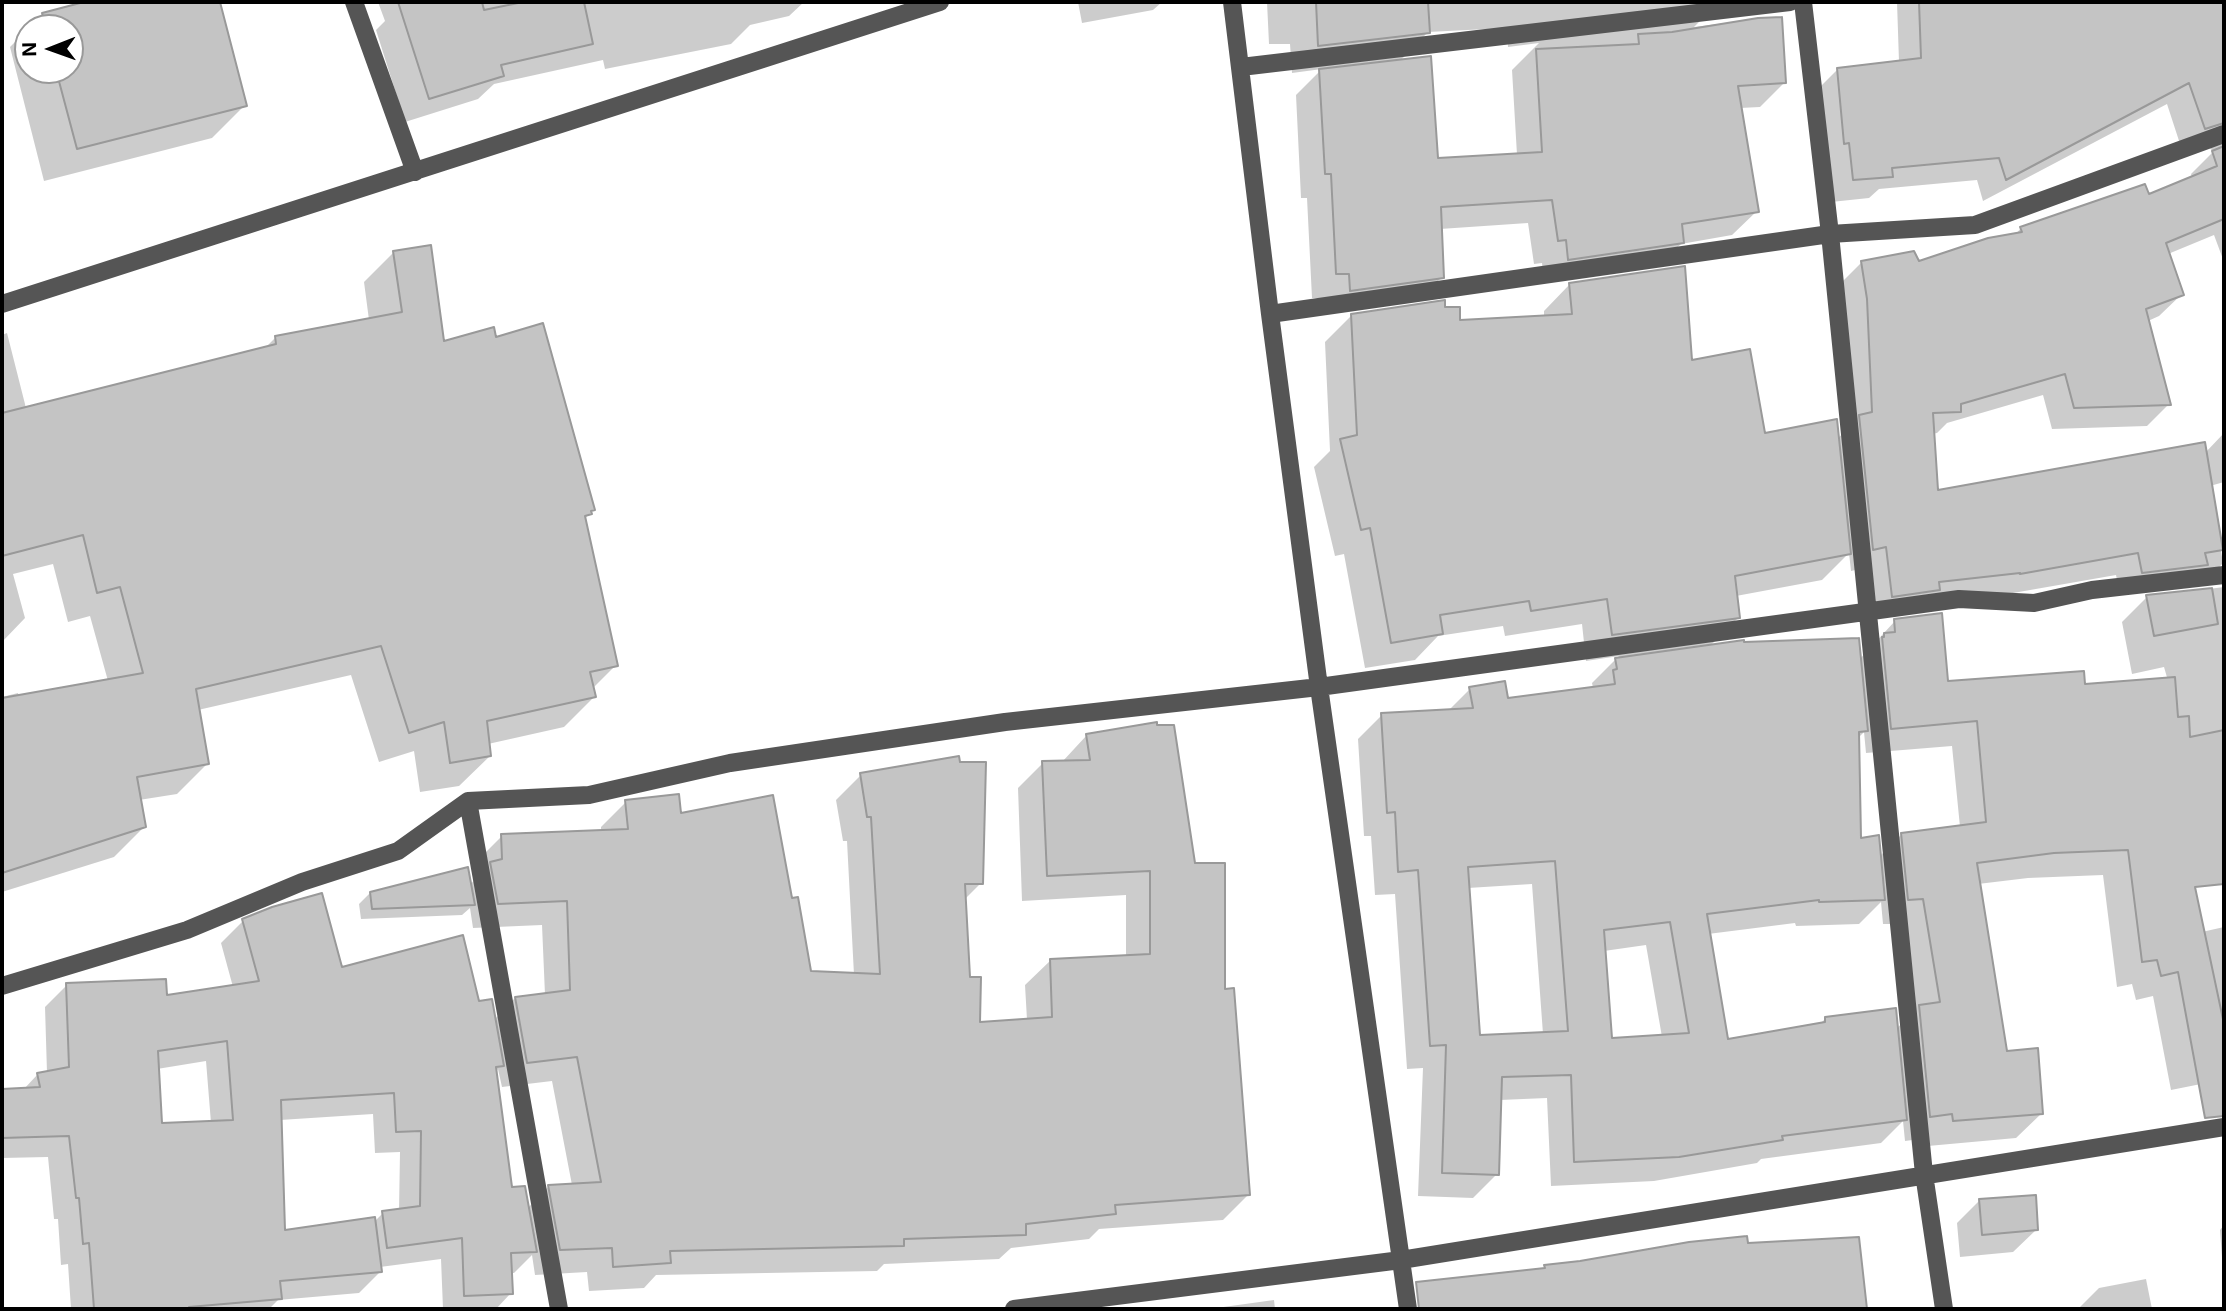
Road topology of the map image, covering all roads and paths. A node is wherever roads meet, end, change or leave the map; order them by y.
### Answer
1 (354, 2) edge
2 (940, 2) edge
3 (1232, 2) edge
4 (1790, 2) edge
5 (1803, 2) edge
6 (899, 8) edge
7 (1241, 67) junction
8 (2224, 134) edge
9 (415, 172) junction
10 (1830, 234) junction
11 (2, 304) edge
12 (1270, 314) junction
13 (2224, 575) edge
14 (1868, 613) junction
15 (1319, 687) junction
16 (468, 801) junction
17 (2, 986) edge
18 (2224, 1127) edge
19 (1924, 1174) junction
20 (1401, 1260) junction
21 (558, 1309) edge
22 (1014, 1309) edge
23 (1408, 1309) edge
24 (1944, 1309) edge

1 - 9 street
2 - 6 street
3 - 7 street
4 - 7 street
5 - 10 street
6 - 9 street
7 - 12 street
8 - 10 street
9 - 11 street
10 - 12 street
10 - 14 street
12 - 15 street
13 - 14 street
14 - 15 street
14 - 19 street
15 - 16 street
15 - 20 street
16 - 17 street
16 - 21 street
18 - 19 street
19 - 20 street
19 - 24 street
20 - 22 street
20 - 23 street

